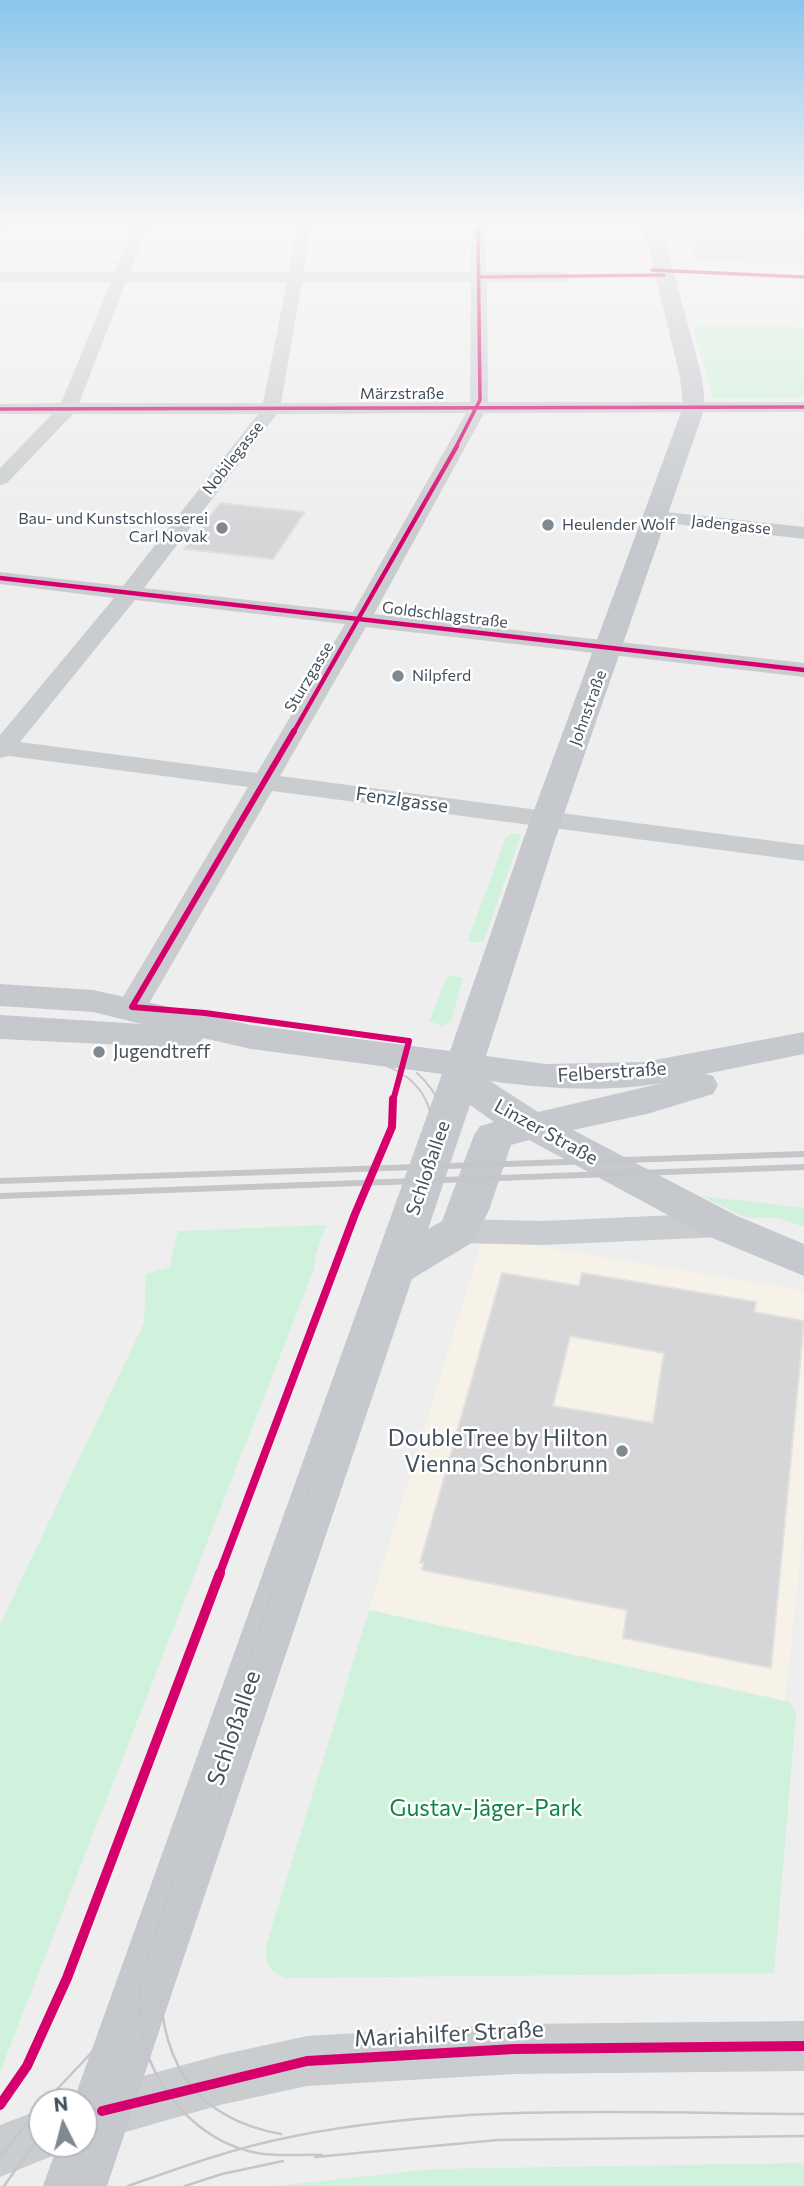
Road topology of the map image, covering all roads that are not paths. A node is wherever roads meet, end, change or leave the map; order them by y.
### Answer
1 (101, 327) edge
2 (285, 327) edge
3 (479, 327) edge
4 (678, 327) edge
5 (694, 407) junction
6 (804, 407) edge
7 (478, 408) junction
8 (0, 409) edge
9 (68, 409) junction
10 (271, 409) junction
11 (0, 479) edge
12 (657, 517) junction
13 (804, 533) edge
14 (0, 578) edge
15 (129, 593) junction
16 (359, 620) junction
17 (610, 649) junction
18 (804, 670) edge
19 (1, 748) edge
20 (263, 782) junction
21 (547, 820) junction
22 (804, 853) edge
23 (0, 995) edge
24 (132, 1007) junction
25 (0, 1027) edge
26 (251, 1037) junction
27 (803, 1042) edge
28 (463, 1067) junction
29 (531, 1125) junction
30 (720, 1225) junction
31 (458, 1231) junction
32 (804, 1261) edge
33 (393, 1270) junction
34 (804, 2046) edge
35 (98, 2101) edge
36 (98, 2114) edge
37 (28, 2140) edge
38 (0, 2151) edge
39 (82, 2158) edge
40 (75, 2186) edge

1 - 9 street
2 - 10 street, Nobilegasse
3 - 7 street, Sturzgasse
4 - 5 main road, Johnstraße
5 - 6 street, Märzstraße
5 - 7 street, Märzstraße
5 - 12 main road, Johnstraße
7 - 10 street, Märzstraße
7 - 16 street, Sturzgasse
8 - 9 street, Märzstraße
9 - 10 street, Märzstraße
9 - 11 street
10 - 15 street, Nobilegasse
12 - 13 street, Jadengasse
12 - 17 main road, Johnstraße
14 - 15 street, Goldschlagstraße
15 - 16 street, Goldschlagstraße
15 - 19 street, Nobilegasse
16 - 17 street, Goldschlagstraße
16 - 20 street, Sturzgasse
17 - 18 street, Goldschlagstraße
17 - 21 main road, Johnstraße
19 - 20 street, Fenzlgasse
20 - 21 street, Fenzlgasse
20 - 24 street, Sturzgasse
21 - 22 street, Fenzlgasse
21 - 28 main road, Johnstraße
23 - 24 main road
24 - 26 main road
25 - 26 main road
26 - 28 main road
27 - 28 main road, Felberstraße
27 - 29 main road, Felberstraße
28 - 29 main road, Linzer Straße
28 - 33 main road, Schloßallee
29 - 30 main road, Linzer Straße
29 - 31 main road
30 - 31 street, Linzer Straße
30 - 32 main road, Linzer Straße
31 - 33 main road, Schloßallee
33 - 35 main road, Schloßallee
34 - 36 street, Mariahilfer Straße
37 - 38 street
39 - 40 main road, Schloßallee

